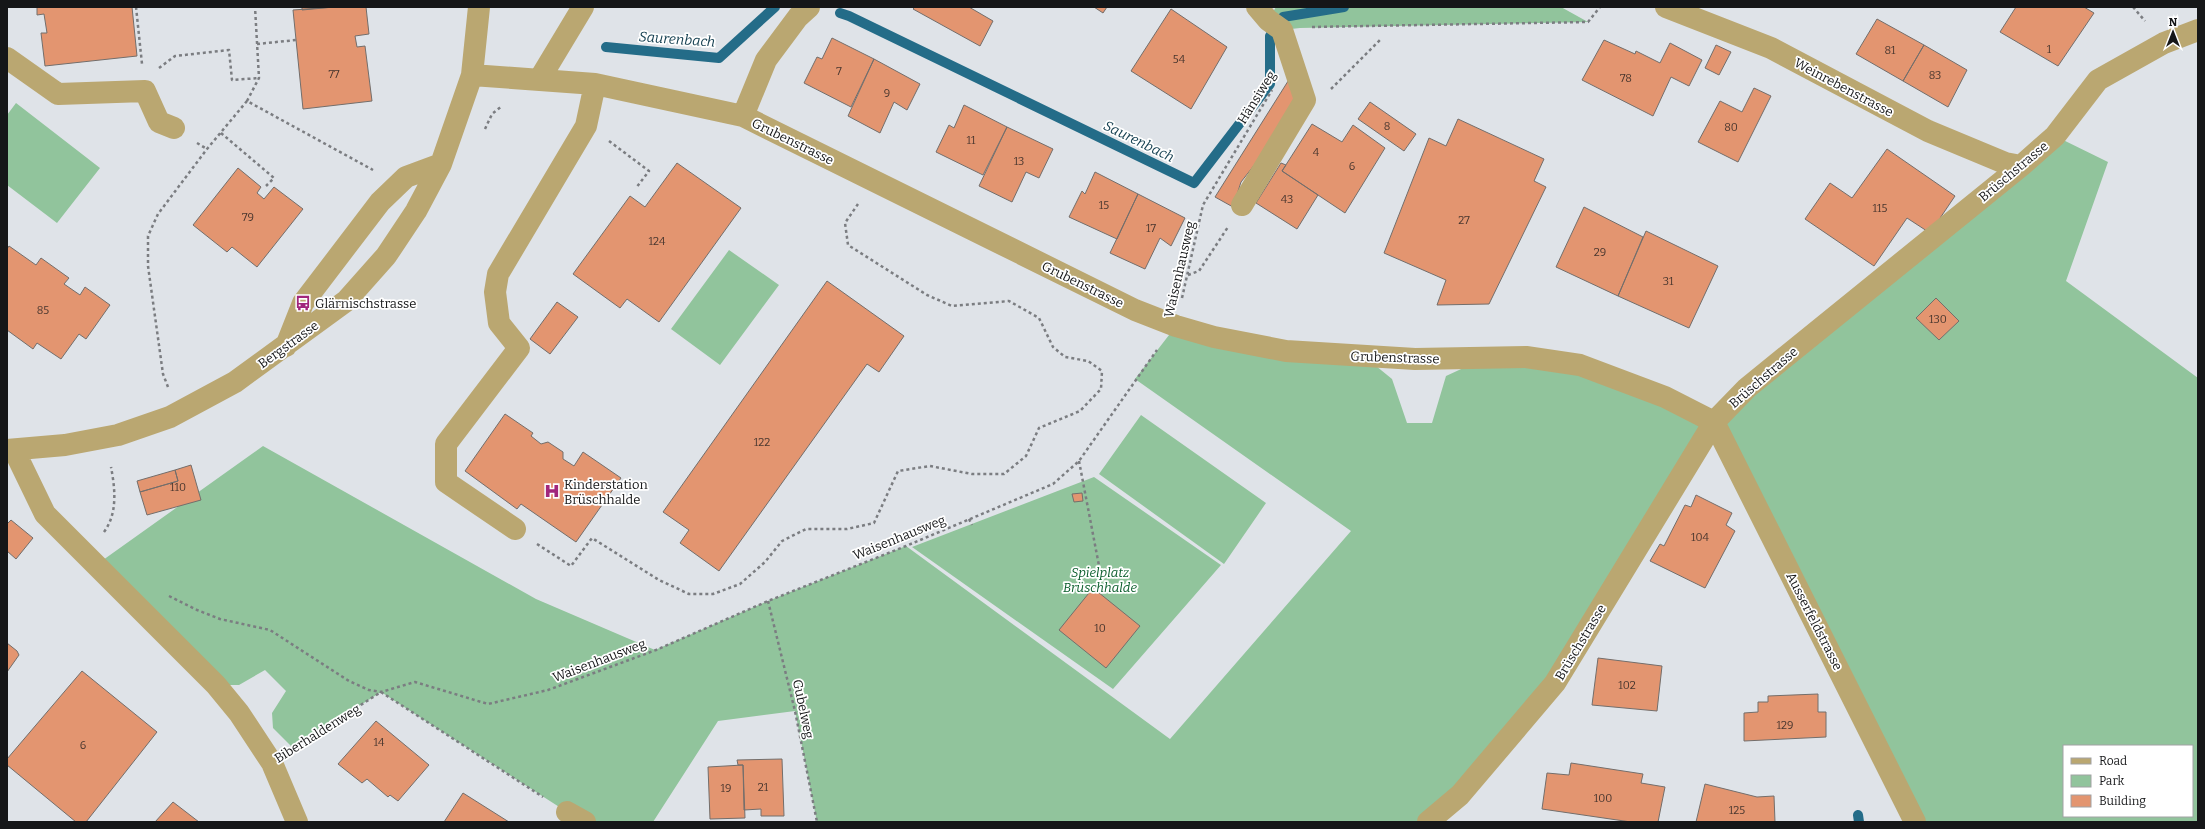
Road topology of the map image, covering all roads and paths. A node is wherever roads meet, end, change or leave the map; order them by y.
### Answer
1 (136, 7) edge
2 (255, 7) edge
3 (478, 7) edge
4 (583, 7) edge
5 (809, 7) edge
6 (1600, 7) edge
7 (1666, 7) edge
8 (1269, 19) edge
9 (2198, 30) edge
10 (1381, 39) dead end
11 (296, 40) dead end
12 (257, 44) junction
13 (141, 55) dead end
14 (7, 58) edge
15 (1292, 59) junction
16 (472, 75) junction
17 (259, 78) junction
18 (539, 80) junction
19 (595, 84) junction
20 (145, 91) junction
21 (1305, 100) junction
22 (247, 101) junction
23 (743, 116) junction
24 (174, 128) dead end
25 (221, 133) junction
26 (1237, 146) joint
27 (617, 147) dead end
28 (441, 164) junction
29 (2021, 166) junction
30 (380, 174) dead end
31 (266, 186) dead end
32 (636, 188) dead end
33 (861, 200) dead end
34 (1242, 205) joint
35 (1188, 276) junction
36 (1176, 326) junction
37 (285, 347) junction
38 (169, 390) dead end
39 (1714, 422) junction
40 (10, 450) edge
41 (1079, 461) junction
42 (111, 467) dead end
43 (969, 519) junction
44 (972, 525) dead end
45 (516, 529) joint
46 (81, 549) junction
47 (1100, 571) dead end
48 (164, 594) dead end
49 (768, 601) junction
50 (381, 692) junction
51 (272, 763) junction
52 (576, 817) edge
53 (297, 822) edge
54 (817, 822) edge
55 (1428, 822) edge
56 (1915, 822) edge

1 - 13 path
2 - 12 path
3 - 16 street, Bergstrasse
4 - 18 street
5 - 23 street
6 - 8 path
7 - 29 street, Weinrebenstrasse
8 - 15 street
9 - 29 street, Brüschstrasse
10 - 21 path
11 - 12 path
12 - 17 path
14 - 20 street
15 - 21 street
15 - 26 path, Hänsiweg
16 - 18 street, Grubenstrasse
16 - 28 street, Bergstrasse
17 - 20 path
17 - 22 path
18 - 19 street, Grubenstrasse
19 - 23 street, Grubenstrasse
19 - 45 street
20 - 24 street
21 - 34 street
22 - 25 path
22 - 30 path
23 - 36 street, Grubenstrasse
25 - 31 path
25 - 38 path
26 - 35 path, Waisenhausweg
27 - 32 path
28 - 37 street, Bergstrasse
28 - 37 street
29 - 39 street, Brüschstrasse
33 - 45 path
34 - 35 path
35 - 36 path, Waisenhausweg
36 - 39 street, Grubenstrasse
36 - 41 path, Waisenhausweg
37 - 40 street, Bergstrasse
39 - 55 street, Brüschstrasse
39 - 56 street, Ausserfeldstrasse
40 - 46 street, Biberhaldenweg
41 - 43 path, Waisenhausweg
41 - 47 path
42 - 46 path
43 - 44 path
43 - 49 path, Waisenhausweg
46 - 51 street, Biberhaldenweg
48 - 50 path
49 - 50 path, Waisenhausweg
49 - 54 path, Gubelweg
50 - 51 path, Biberhaldenweg
50 - 52 path
51 - 53 street

